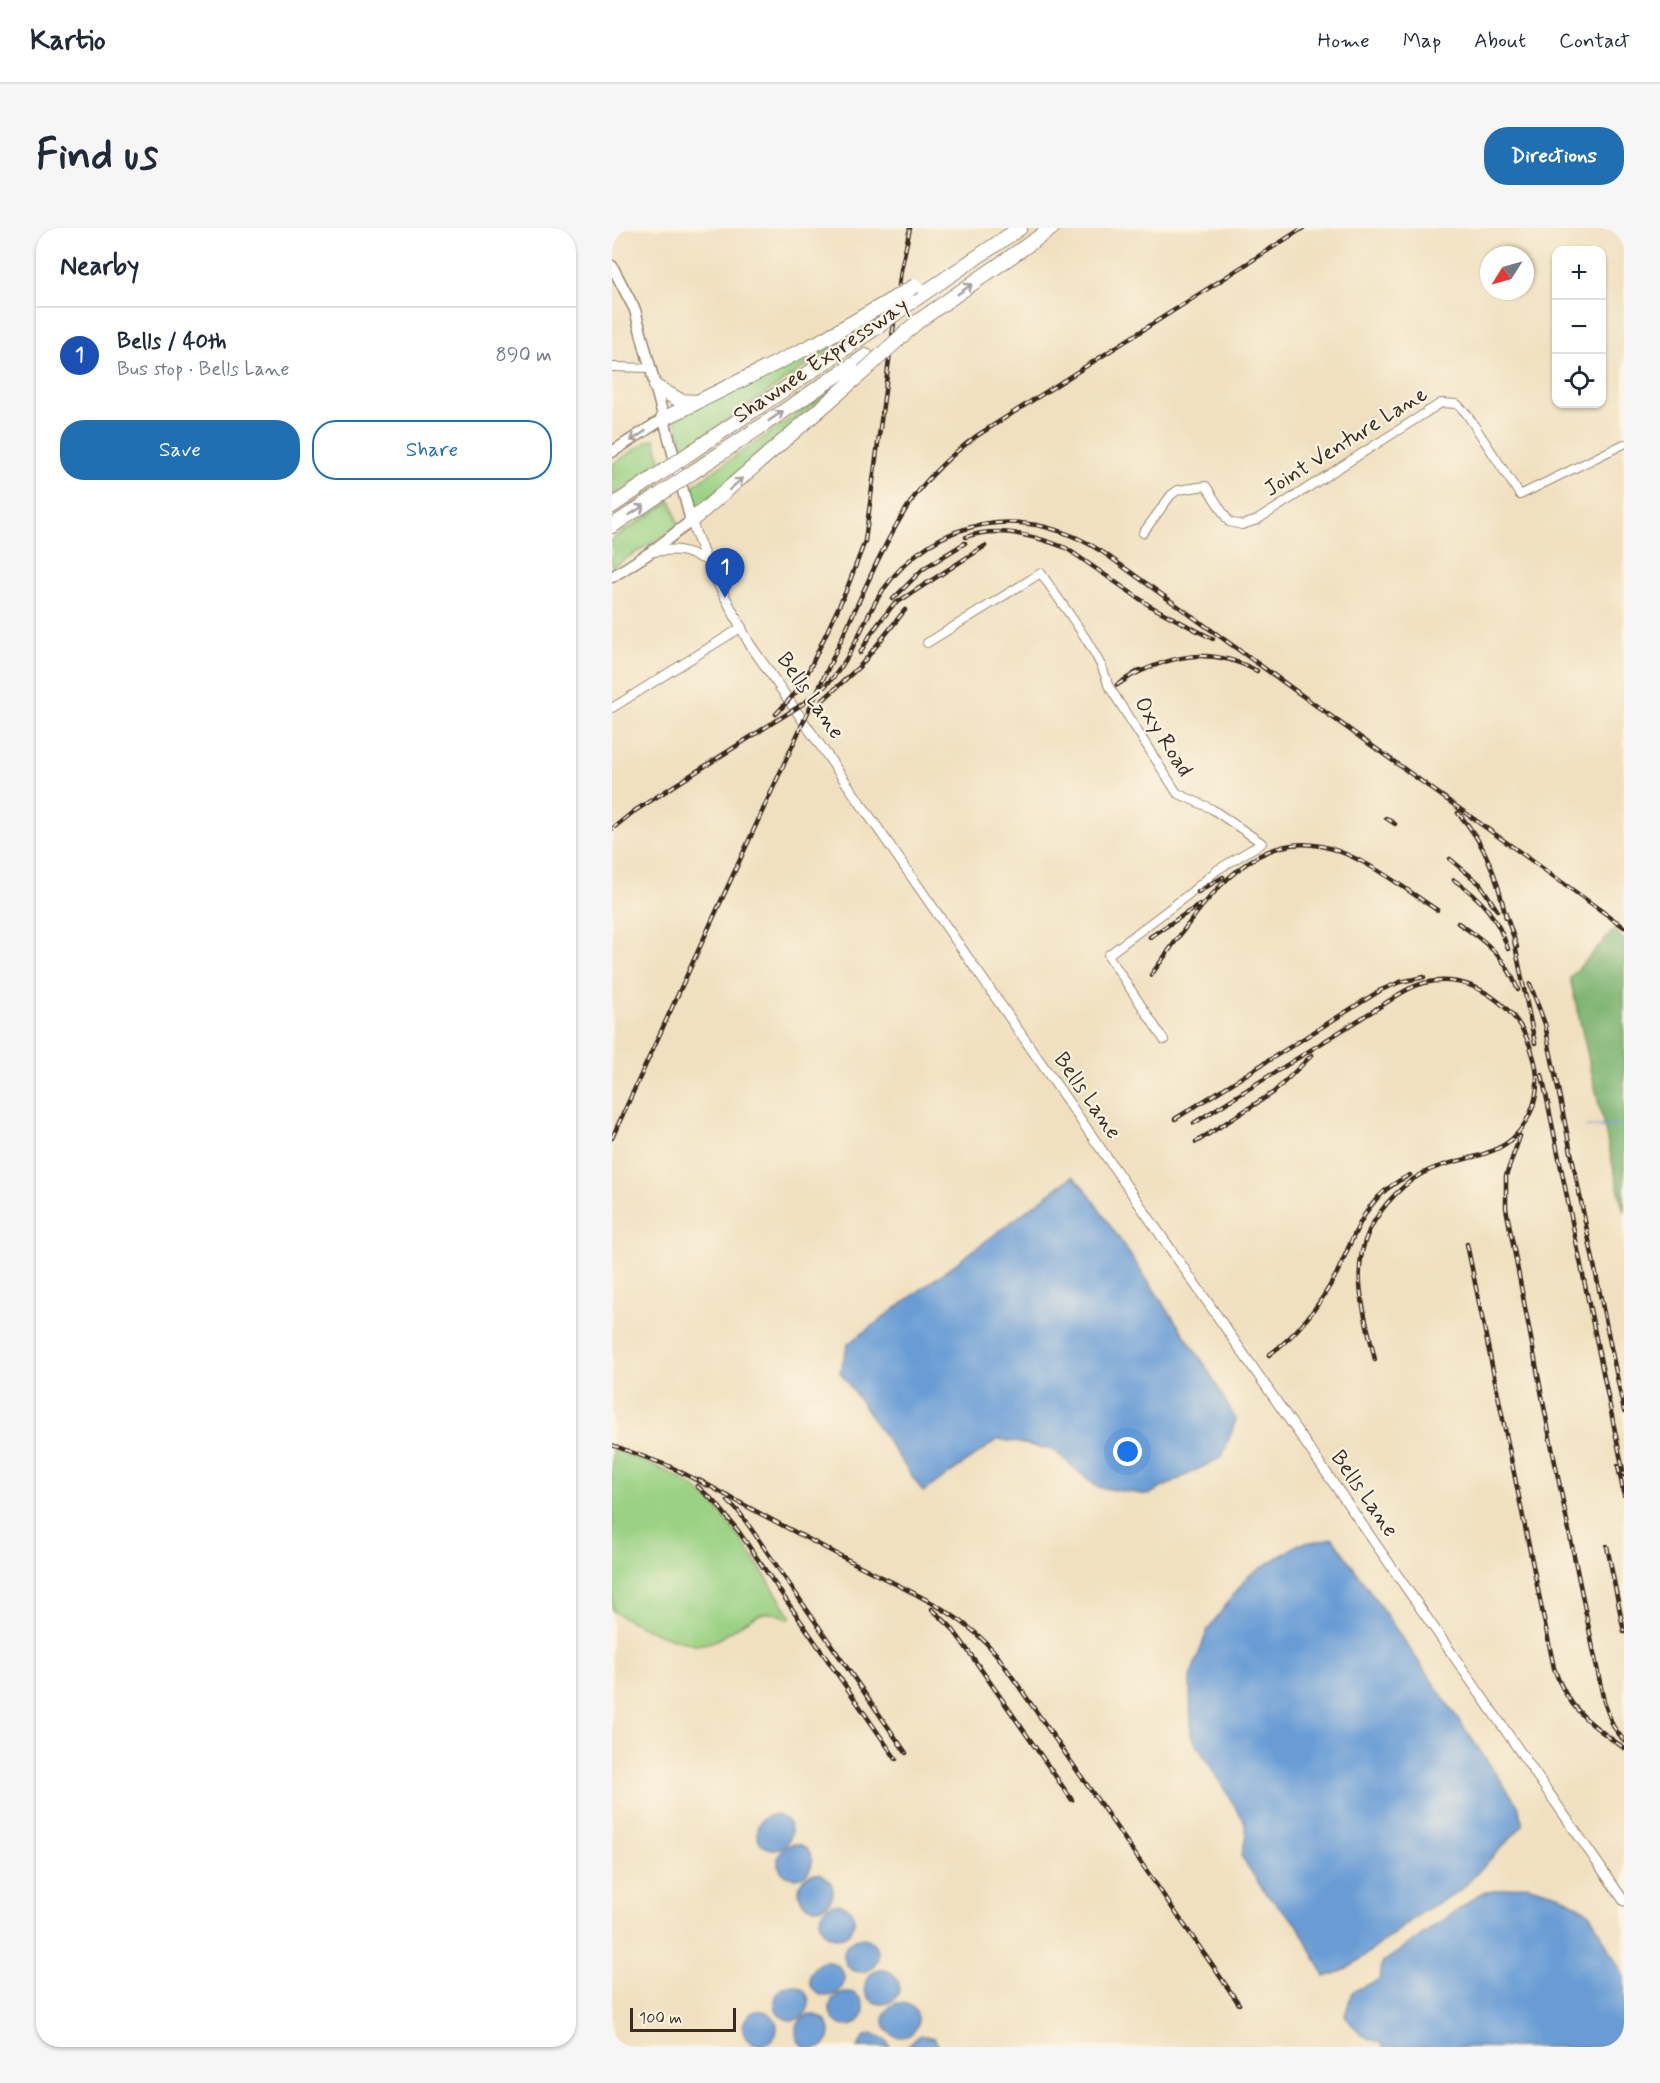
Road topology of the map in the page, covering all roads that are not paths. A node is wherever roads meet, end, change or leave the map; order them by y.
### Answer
1 (1020, 228) edge
2 (1052, 228) edge
3 (976, 259) junction
4 (612, 266) edge
5 (917, 322) junction
6 (612, 367) edge
7 (651, 368) junction
8 (657, 387) junction
9 (696, 402) junction
10 (663, 418) junction
11 (1624, 444) edge
12 (612, 452) edge
13 (612, 506) edge
14 (691, 521) junction
15 (612, 526) edge
16 (1143, 532) dead end
17 (651, 552) junction
18 (706, 560) junction
19 (612, 577) edge
20 (742, 627) junction
21 (927, 643) dead end
22 (612, 708) edge
23 (1164, 1040) dead end
24 (1624, 1901) edge

1 - 3 highway, Shawnee Expressway
5 -> 2 highway, Shawnee Expressway
3 - 9 highway, bridge
3 - 13 highway, Shawnee Expressway, bridge
4 - 7 main road, Bells Lane
14 -> 5 highway, bridge
15 -> 5 highway, Shawnee Expressway, bridge
6 - 7 street
7 - 8 main road, Bells Lane
8 - 9 highway
8 - 10 main road, Bells Lane
9 - 10 highway
10 -> 12 main road
10 - 14 main road, Bells Lane
11 - 16 street, Joint Venture Lane
14 - 17 main road
14 - 18 street, Bells Lane
17 - 18 street
17 - 19 main road
18 - 20 street, Bells Lane
20 - 22 street
20 - 24 street, Bells Lane
21 - 23 street, Oxy Road

